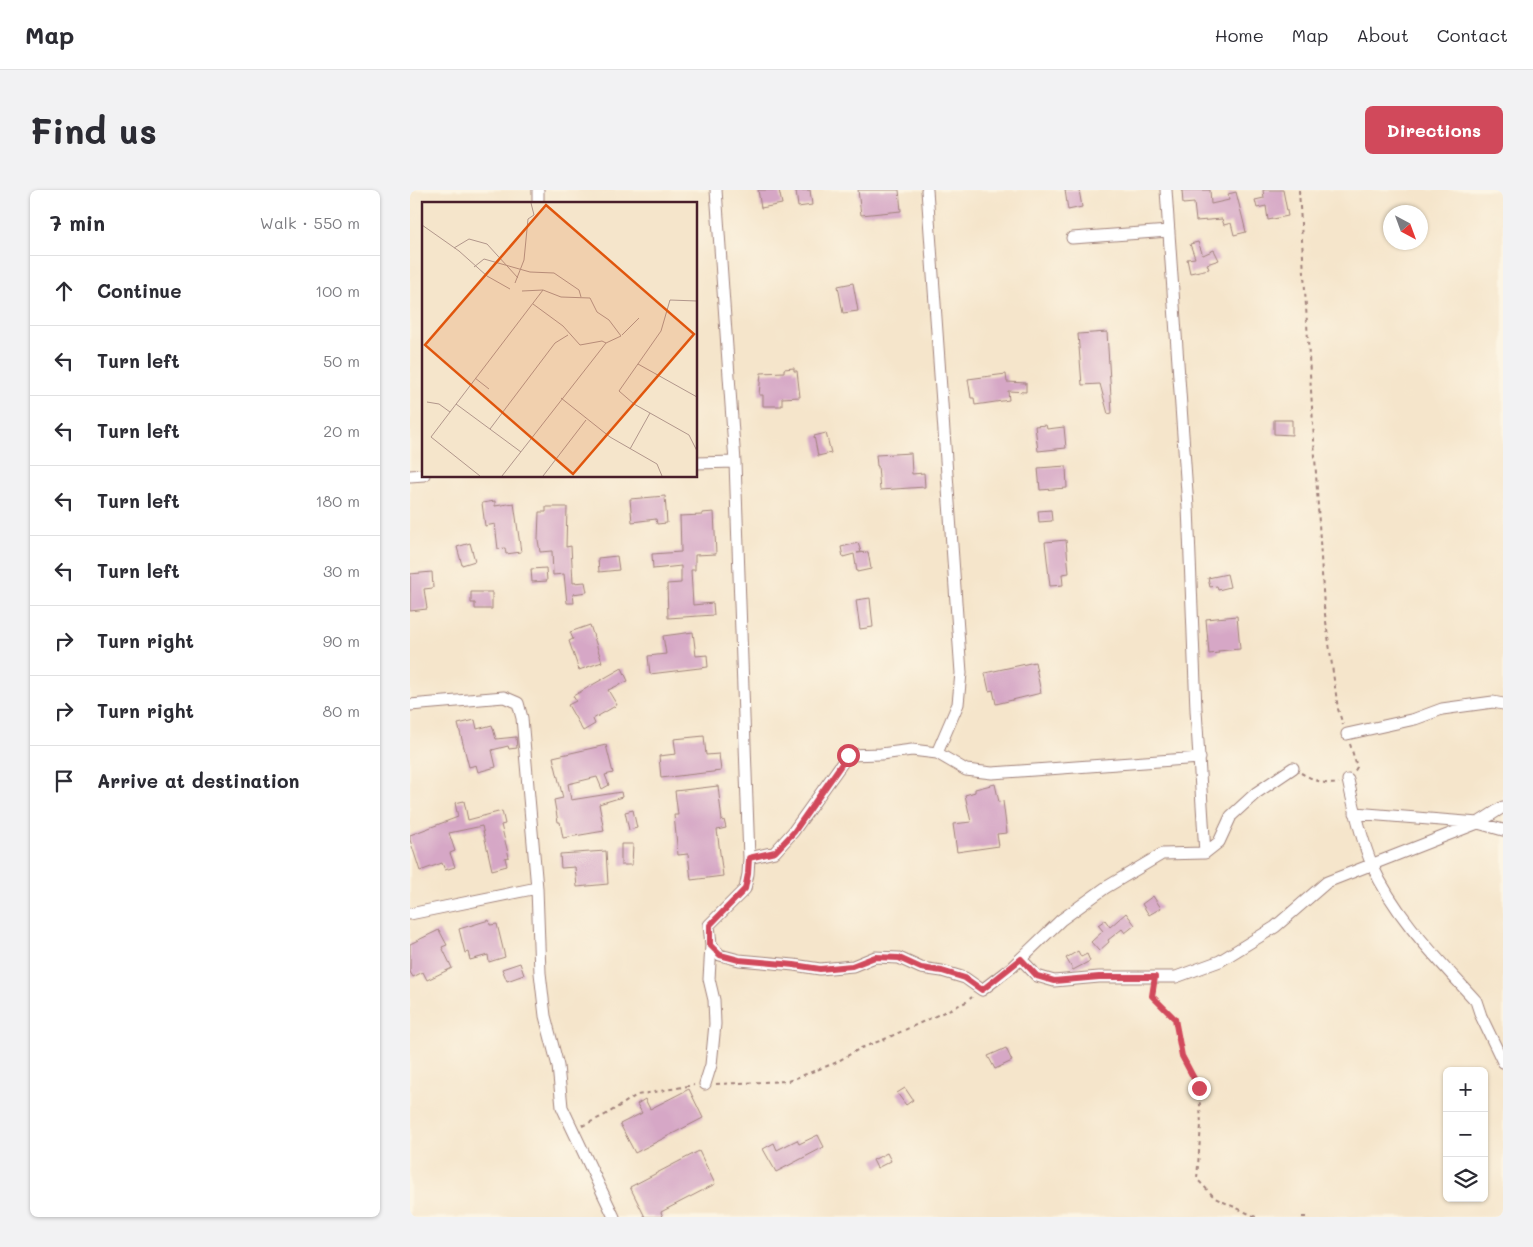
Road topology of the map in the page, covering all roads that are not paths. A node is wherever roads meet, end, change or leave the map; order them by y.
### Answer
1 (716, 190) edge
2 (927, 190) edge
3 (1166, 190) edge
4 (1169, 231) junction
5 (1072, 238) dead end
6 (735, 462) junction
7 (698, 463) edge
8 (1503, 704) edge
9 (410, 705) edge
10 (1347, 734) road end
11 (937, 754) junction
12 (1200, 758) junction
13 (1293, 768) road end
14 (1348, 780) road end
15 (1503, 807) edge
16 (1355, 813) junction
17 (1478, 823) junction
18 (1503, 830) edge
19 (1205, 854) junction
20 (749, 858) junction
21 (1372, 865) junction
22 (537, 888) junction
23 (410, 914) edge
24 (710, 945) junction
25 (1021, 959) junction
26 (1503, 1062) edge
27 (705, 1084) road end
28 (614, 1217) edge

1 - 6 street
2 - 11 street
3 - 4 street
4 - 5 street
4 - 12 street
6 - 7 street
6 - 20 street
8 - 10 street
9 - 22 street
11 - 12 street
11 - 20 street
12 - 19 street
13 - 19 street
14 - 16 street
15 - 17 street
16 - 17 street
16 - 21 street
17 - 18 street
17 - 21 street
19 - 25 street
20 - 24 street
21 - 25 street
21 - 26 street
22 - 23 street
22 - 28 street
24 - 25 street
24 - 27 street

